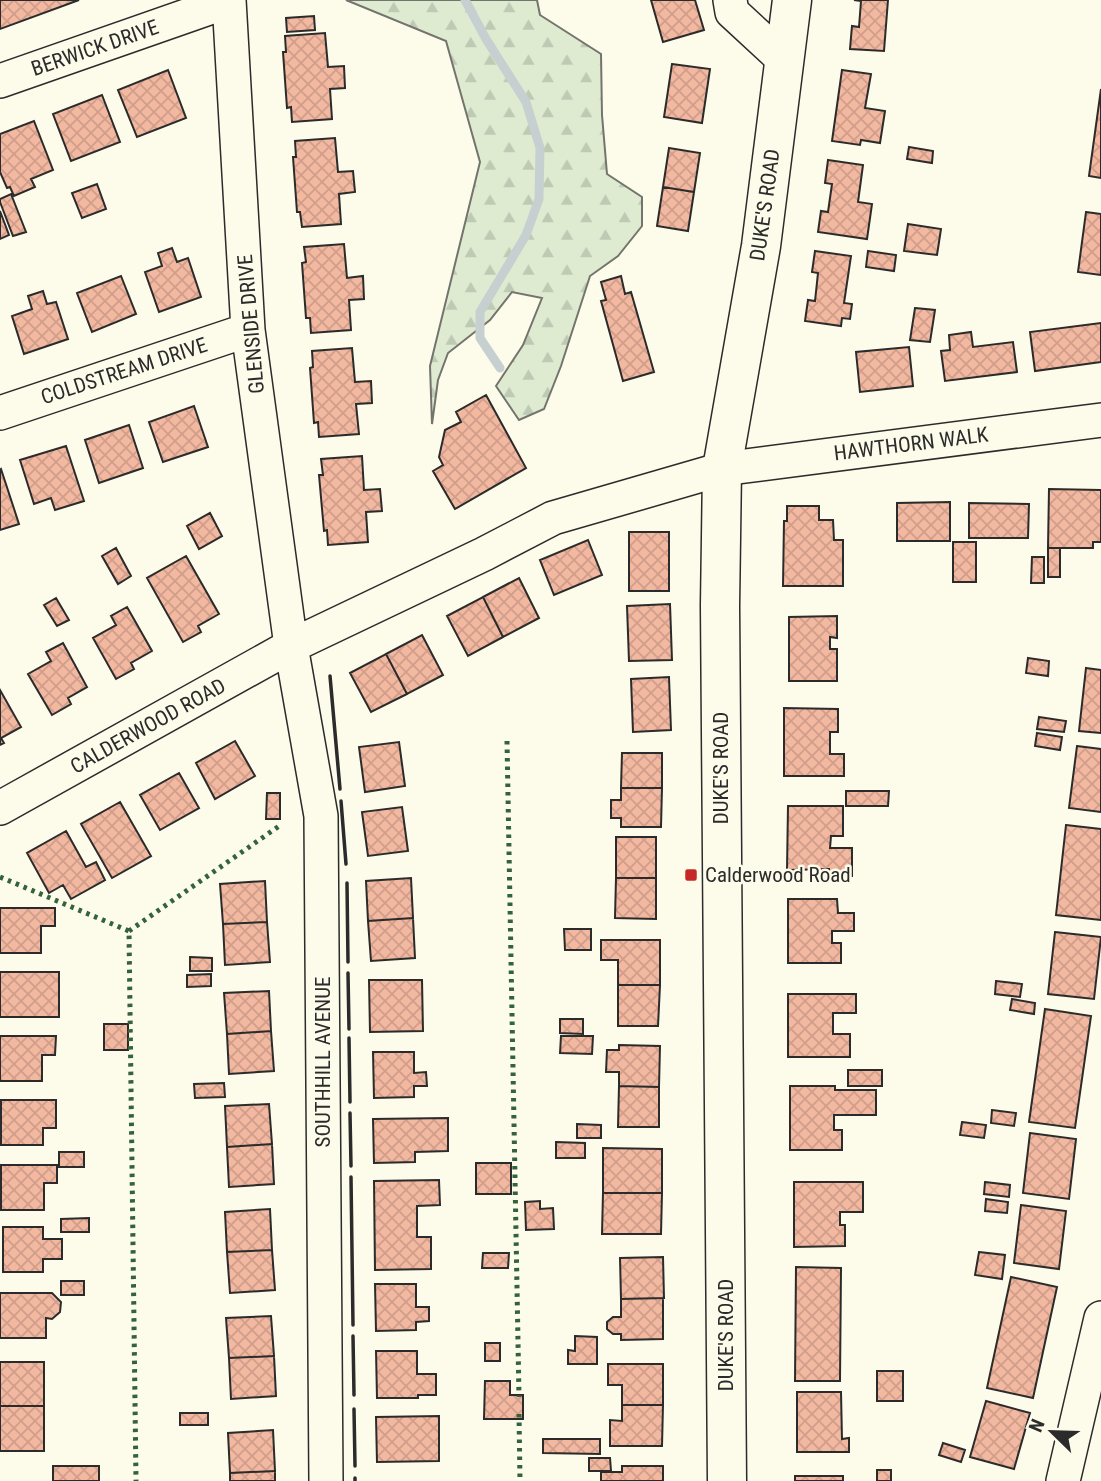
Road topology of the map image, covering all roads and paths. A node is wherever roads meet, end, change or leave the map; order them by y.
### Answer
1 (229, 0) edge
2 (730, 0) edge
3 (792, 0) edge
4 (785, 60) junction
5 (0, 80) edge
6 (248, 330) junction
7 (0, 413) edge
8 (1101, 420) edge
9 (722, 468) junction
10 (290, 646) junction
11 (0, 808) edge
12 (1101, 1318) edge
13 (326, 1481) edge
14 (727, 1481) edge
15 (1063, 1481) edge

1 - 5 street, BERWICK DRIVE
1 - 6 street, GLENSIDE DRIVE
2 - 4 street
3 - 4 main road, DUKE'S ROAD
4 - 9 main road, DUKE'S ROAD
6 - 7 street, COLDSTREAM DRIVE
6 - 10 street, GLENSIDE DRIVE
8 - 9 street, HAWTHORN WALK
9 - 10 street, CALDERWOOD ROAD
9 - 14 main road, DUKE'S ROAD
10 - 11 street, CALDERWOOD ROAD
10 - 13 street, SOUTHHILL AVENUE
12 - 15 street

